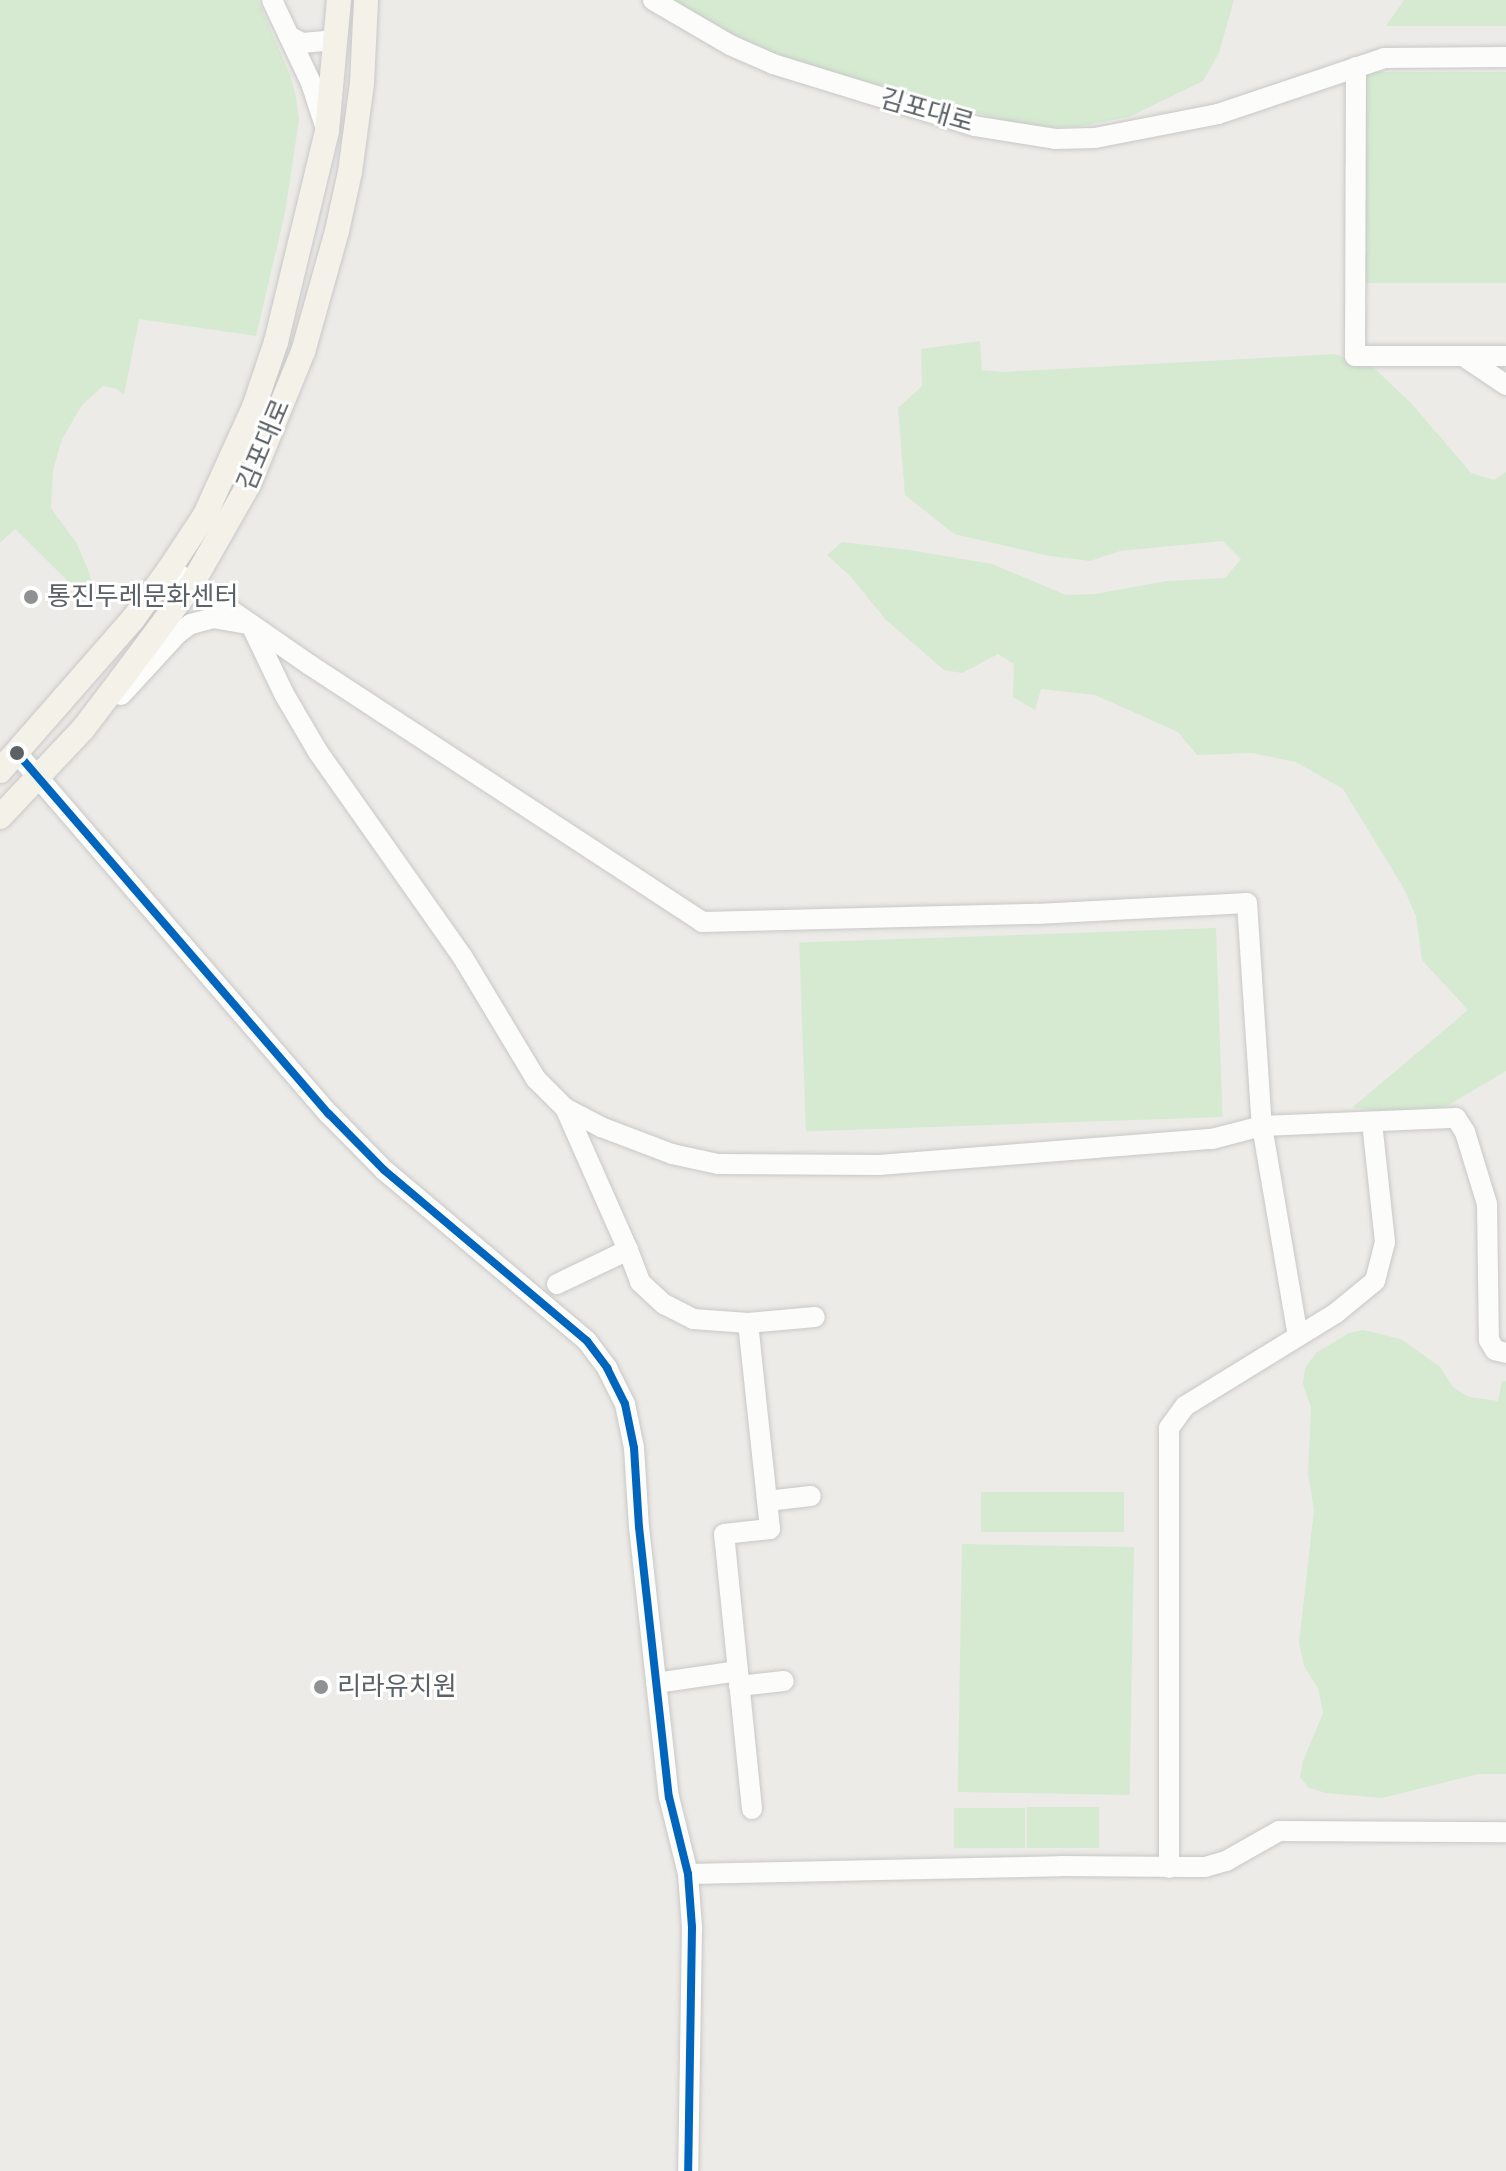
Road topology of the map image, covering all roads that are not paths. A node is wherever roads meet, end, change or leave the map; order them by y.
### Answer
1 (272, 0) edge
2 (339, 0) edge
3 (366, 0) edge
4 (653, 0) edge
5 (338, 33) junction
6 (289, 36) junction
7 (1506, 57) edge
8 (1356, 67) junction
9 (327, 131) junction
10 (1463, 356) junction
11 (1506, 356) edge
12 (1506, 385) edge
13 (170, 568) junction
14 (192, 584) junction
15 (251, 625) junction
16 (83, 729) junction
17 (17, 753) junction
18 (0, 771) edge
19 (37, 775) junction
20 (0, 817) edge
21 (565, 1108) junction
22 (1372, 1123) junction
23 (1262, 1126) junction
24 (628, 1250) junction
25 (557, 1284) dead end
26 (815, 1317) dead end
27 (748, 1323) junction
28 (1298, 1336) junction
29 (1506, 1353) edge
30 (811, 1496) dead end
31 (767, 1501) junction
32 (738, 1679) junction
33 (784, 1681) dead end
34 (656, 1683) junction
35 (752, 1809) dead end
36 (1506, 1832) edge
37 (1169, 1868) junction
38 (688, 1874) junction
39 (688, 2171) edge

1 - 6 street
2 - 5 main road, 김포대로
3 - 14 main road, 김포대로
4 - 8 street, 김포대로
5 - 6 street
5 - 9 main road, 김포대로
6 - 9 street
7 - 8 street, 김포대로
8 - 10 street
9 - 13 main road, 김포대로
10 - 11 street
10 - 12 street
13 - 14 street
13 - 17 main road, 김포대로
14 - 15 street
14 - 16 main road, 김포대로
15 - 16 street
15 - 21 street
15 - 23 street
16 - 19 main road, 김포대로
17 - 18 main road, 김포대로
17 - 19 street
19 - 20 main road, 김포대로
19 - 34 street
21 - 23 street
21 - 24 street
22 - 23 street
22 - 28 street
22 - 29 street
23 - 28 street
24 - 25 street
24 - 27 street
26 - 27 street
27 - 31 street
28 - 37 street
30 - 31 street
31 - 32 street
32 - 33 street
32 - 34 street
32 - 35 street
34 - 38 street
36 - 37 street
37 - 38 street
38 - 39 street

